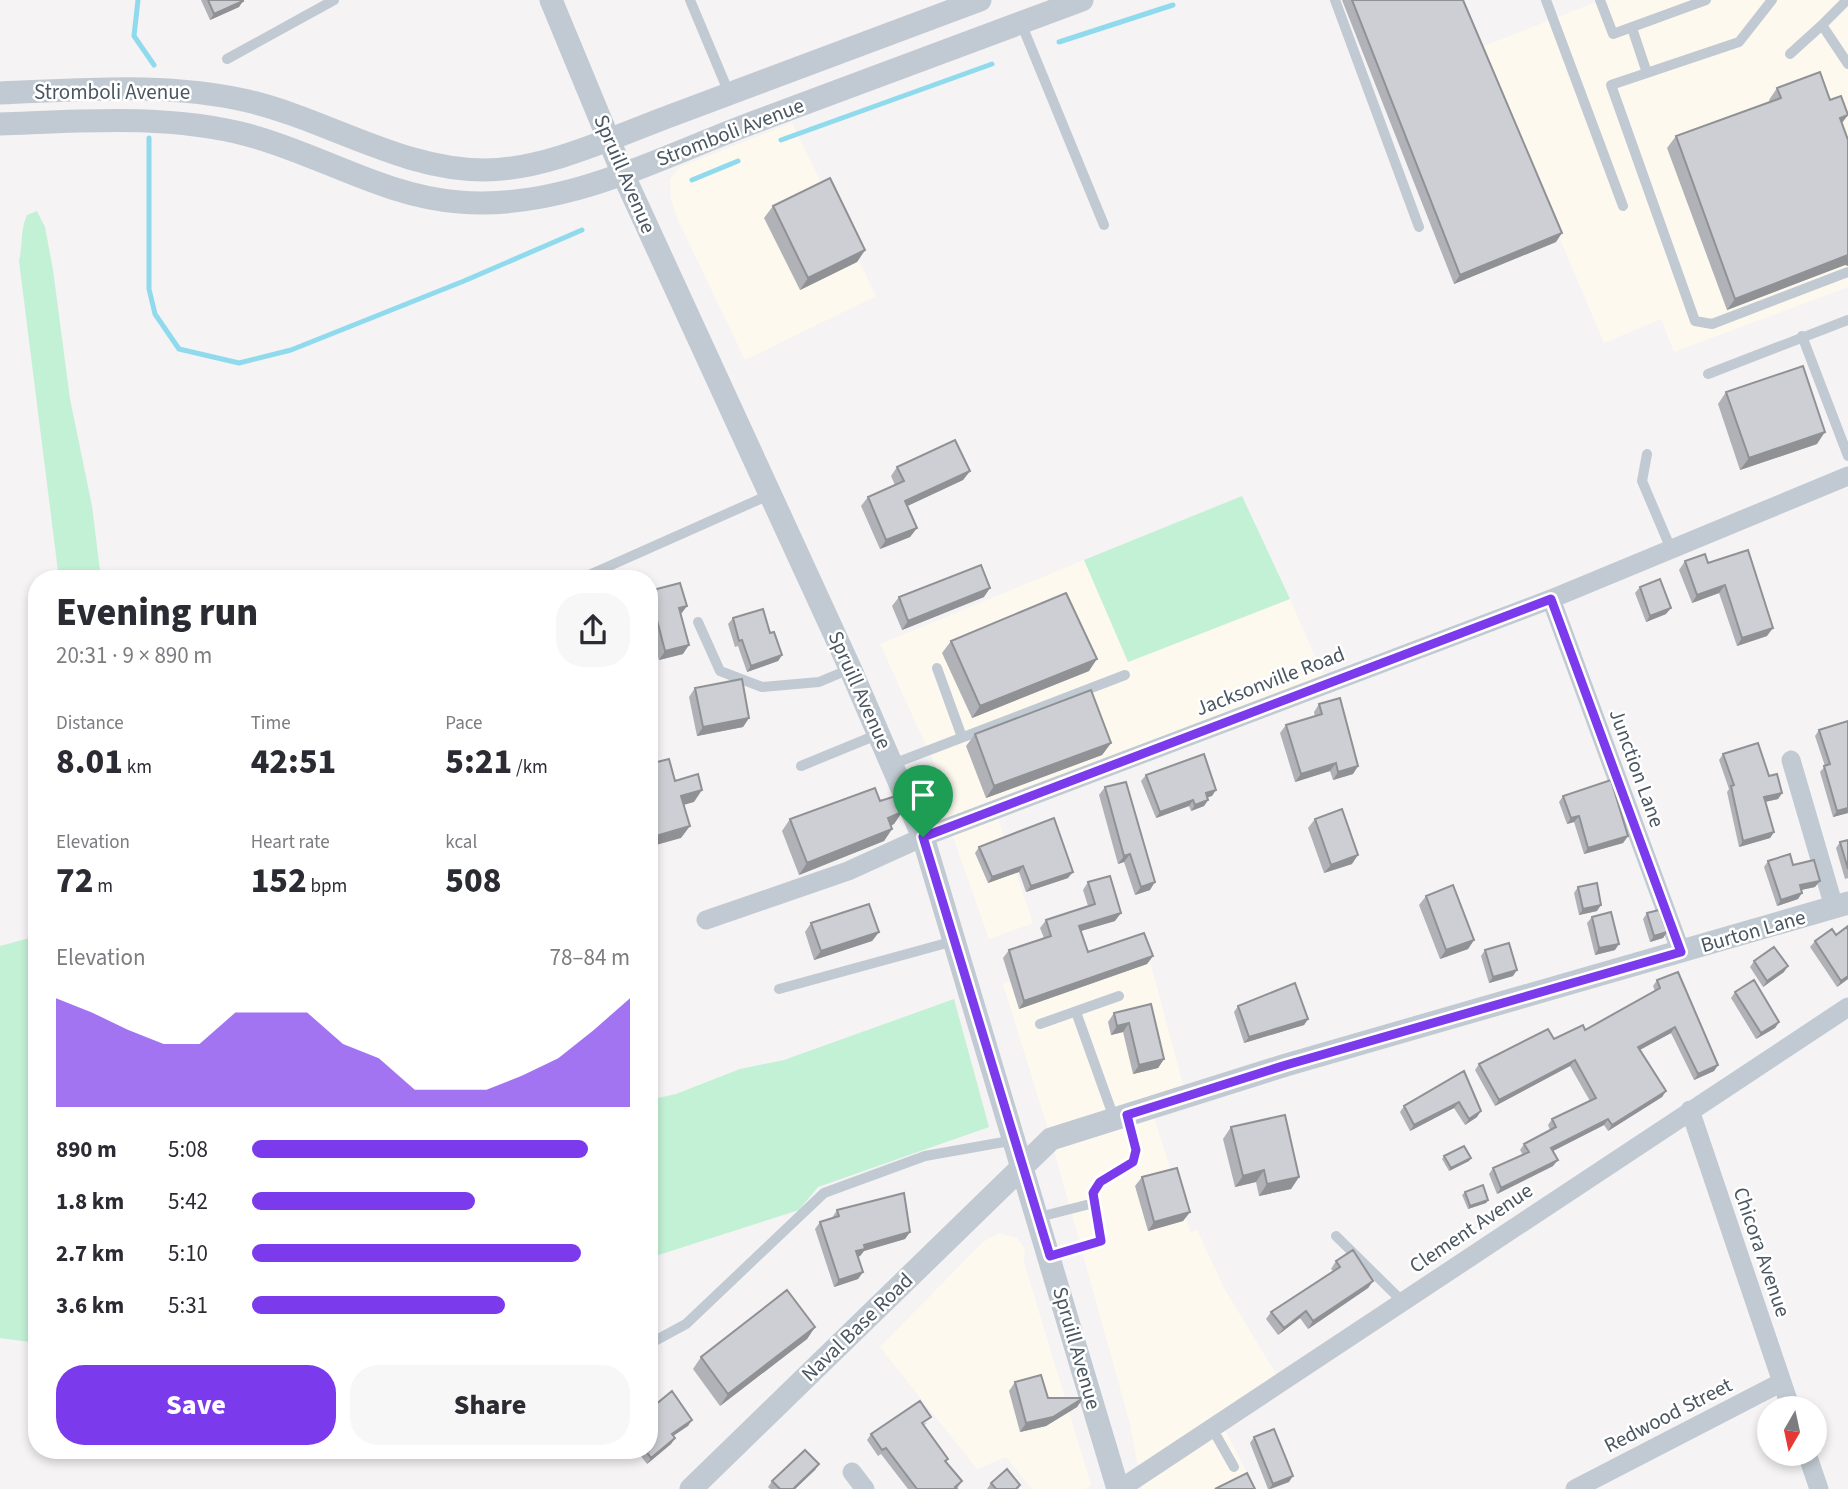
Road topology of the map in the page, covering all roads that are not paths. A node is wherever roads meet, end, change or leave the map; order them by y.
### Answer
1 (334, 0) edge
2 (551, 0) edge
3 (690, 0) edge
4 (980, 0) edge
5 (1082, 0) edge
6 (1335, 0) edge
7 (1546, 0) edge
8 (1600, 0) edge
9 (1706, 0) edge
10 (1772, 0) edge
11 (1847, 0) edge
12 (1021, 23) junction
13 (1822, 25) junction
14 (1632, 28) junction
15 (1790, 54) dead end
16 (227, 59) dead end
17 (1848, 64) edge
18 (1647, 73) junction
19 (0, 93) edge
20 (730, 93) junction
21 (0, 124) edge
22 (609, 138) junction
23 (623, 174) junction
24 (1623, 206) dead end
25 (1104, 225) dead end
26 (1419, 227) dead end
27 (1848, 272) edge
28 (1848, 320) edge
29 (1802, 336) junction
30 (1708, 374) dead end
31 (1647, 454) dead end
32 (1848, 456) edge
33 (1848, 476) edge
34 (770, 495) junction
35 (1671, 549) junction
36 (600, 570) edge
37 (1551, 599) junction
38 (698, 622) dead end
39 (850, 668) junction
40 (937, 668) dead end
41 (1125, 675) dead end
42 (879, 734) junction
43 (962, 737) junction
44 (1791, 760) dead end
45 (893, 764) junction
46 (801, 766) dead end
47 (923, 837) junction
48 (1841, 905) edge
49 (706, 920) dead end
50 (954, 940) junction
51 (1681, 952) junction
52 (779, 989) dead end
53 (1119, 996) dead end
54 (1848, 1007) edge
55 (1076, 1012) junction
56 (1040, 1024) dead end
57 (1690, 1110) junction
58 (1121, 1117) junction
59 (1016, 1140) junction
60 (1023, 1165) junction
61 (1094, 1203) junction
62 (1039, 1217) junction
63 (1336, 1236) dead end
64 (1050, 1256) junction
65 (1402, 1301) junction
66 (658, 1339) edge
67 (1782, 1382) junction
68 (1787, 1396) edge
69 (1212, 1428) junction
70 (1811, 1466) edge
71 (1234, 1468) dead end
72 (852, 1472) dead end
73 (691, 1489) edge
74 (865, 1489) edge
75 (1119, 1489) edge
76 (1575, 1489) edge
77 (1819, 1489) edge

1 - 16 lane
2 - 22 street, Spruill Avenue
3 - 20 lane
4 - 20 street, Stromboli Avenue
5 - 12 street, Stromboli Avenue
6 - 26 lane
7 - 24 lane
8 - 14 lane
9 - 14 lane
10 - 18 lane
11 - 13 lane
12 - 23 street, Stromboli Avenue
12 - 25 lane
13 - 15 lane
13 - 17 lane
14 - 18 lane
18 - 27 lane
19 - 22 street, Stromboli Avenue
20 - 22 street, Stromboli Avenue
21 - 23 street, Stromboli Avenue
22 - 23 street, Spruill Avenue
23 - 34 street, Spruill Avenue
28 - 29 lane
29 - 30 lane
29 - 32 lane
31 - 35 lane
33 - 35 street, Jacksonville Road
34 - 36 lane
34 - 39 street, Spruill Avenue
35 - 37 street, Jacksonville Road
37 - 47 street, Jacksonville Road
37 - 51 street, Junction Lane
38 - 39 lane
39 - 42 street, Spruill Avenue
40 - 43 lane
41 - 43 lane
42 - 45 street, Spruill Avenue
42 - 46 lane
43 - 45 lane
44 - 48 street
45 - 47 street, Spruill Avenue
47 - 49 street, Jacksonville Road
47 - 50 street, Spruill Avenue
48 - 51 street, Burton Lane
50 - 52 lane
50 - 59 street, Spruill Avenue
51 - 58 street, Burton Lane
53 - 55 lane
54 - 57 street, Clement Avenue
55 - 56 lane
55 - 58 lane
57 - 65 street, Clement Avenue
57 - 67 street, Chicora Avenue
58 - 60 street, Burton Lane
58 - 61 lane
59 - 60 street, Spruill Avenue
59 - 66 lane
60 - 62 street, Spruill Avenue
60 - 73 street, Naval Base Road
61 - 62 lane
61 - 64 lane
62 - 64 street, Spruill Avenue
63 - 65 lane
64 - 75 street, Spruill Avenue
65 - 69 street, Clement Avenue
67 - 68 street, Chicora Avenue
67 - 76 street, Redwood Street
69 - 71 lane
69 - 75 street, Clement Avenue
70 - 77 street
72 - 74 street

